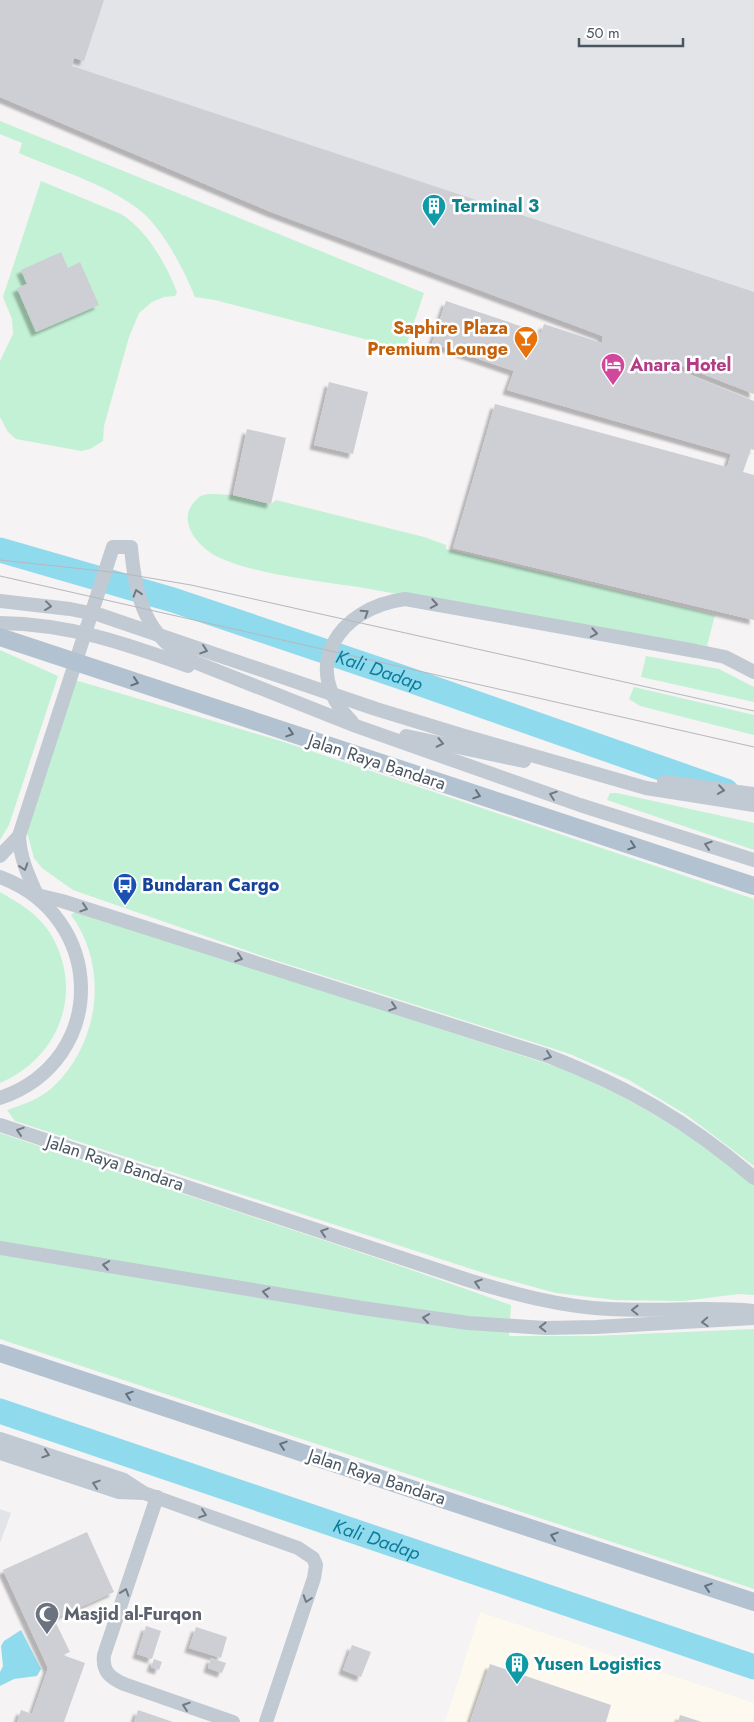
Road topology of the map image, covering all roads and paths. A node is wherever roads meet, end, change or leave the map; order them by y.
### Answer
1 (0, 601) edge
2 (0, 623) edge
3 (0, 637) edge
4 (754, 672) edge
5 (356, 726) junction
6 (754, 794) edge
7 (754, 805) edge
8 (19, 836) junction
9 (0, 856) edge
10 (754, 860) edge
11 (0, 877) edge
12 (754, 886) edge
13 (37, 895) junction
14 (0, 1098) edge
15 (0, 1125) edge
16 (754, 1178) edge
17 (0, 1248) edge
18 (754, 1310) edge
19 (754, 1318) edge
20 (0, 1353) edge
21 (0, 1439) edge
22 (0, 1453) edge
23 (150, 1495) junction
24 (754, 1602) edge
25 (233, 1722) edge
26 (266, 1722) edge

1 -> 7 street
2 -> 6 street, Jalan Raya Bandara
3 -> 12 main road, Jalan Raya Bandara
5 -> 4 street
5 -> 8 street, Jalan Raya Bandara
10 -> 5 street, Jalan Raya Bandara
8 - 9 street
8 -> 13 street
11 - 13 street
13 - 14 street
13 -> 16 street
18 -> 15 street, Jalan Raya Bandara
19 -> 17 street
24 -> 20 main road, Jalan Raya Bandara
21 -> 23 street
23 -> 22 street
25 -> 23 street
23 -> 26 street

